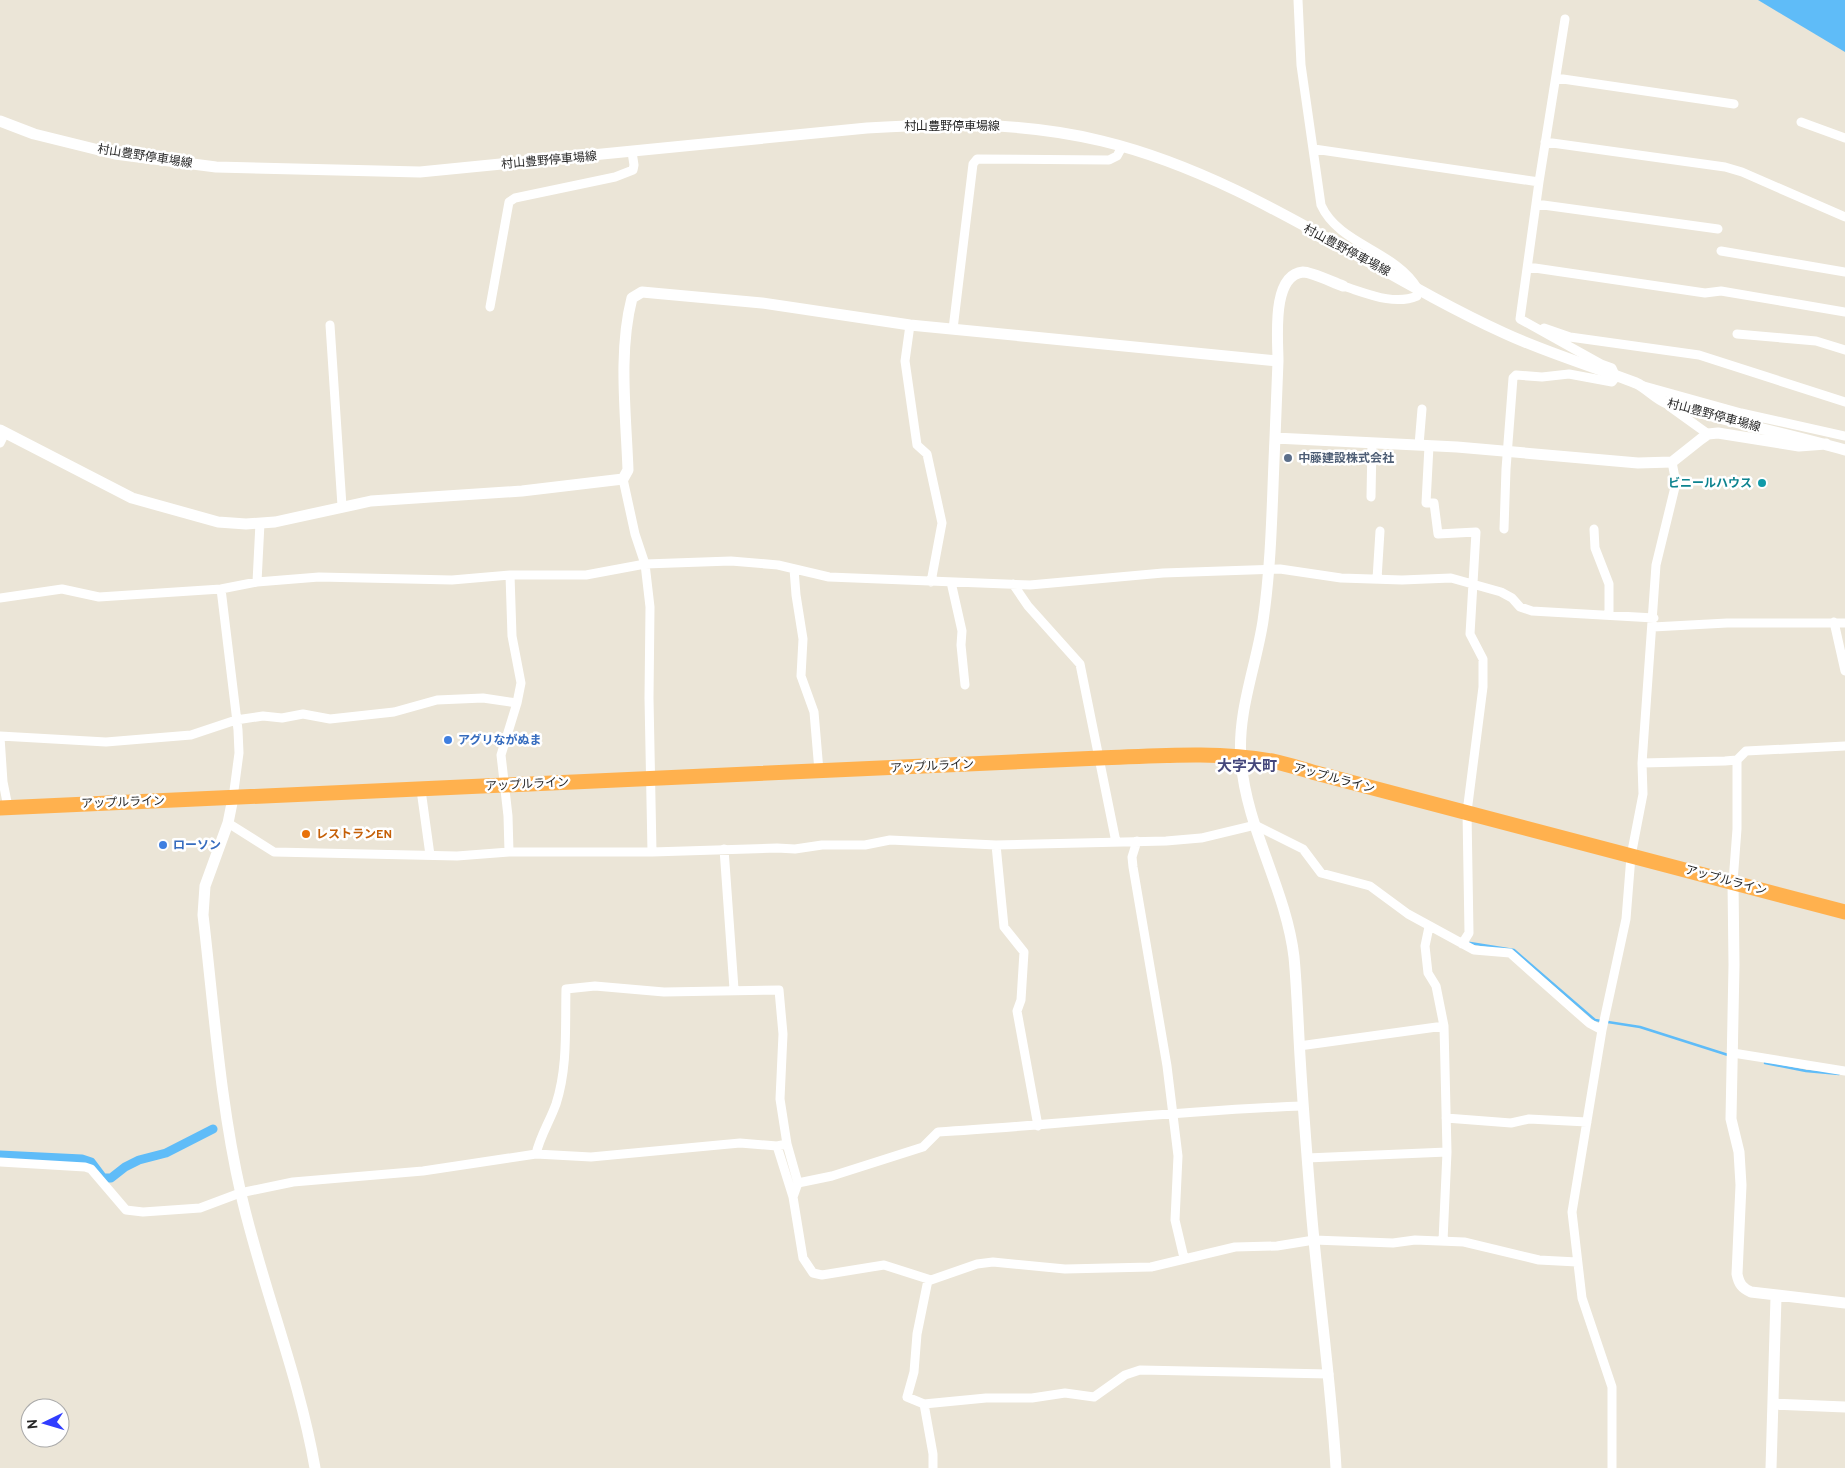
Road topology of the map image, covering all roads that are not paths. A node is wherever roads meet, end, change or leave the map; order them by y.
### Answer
1 (1298, 0) edge
2 (1565, 19) dead end
3 (1556, 78) junction
4 (1734, 104) dead end
5 (0, 121) edge
6 (1801, 122) dead end
7 (1845, 138) edge
8 (1545, 142) junction
9 (1122, 147) junction
10 (1314, 149) junction
11 (632, 152) junction
12 (1539, 182) junction
13 (1536, 204) junction
14 (1845, 217) edge
15 (1718, 229) dead end
16 (1721, 251) dead end
17 (1528, 267) junction
18 (1845, 272) edge
19 (1343, 286) joint
20 (1418, 289) junction
21 (490, 308) dead end
22 (1845, 312) edge
23 (1520, 319) junction
24 (330, 325) dead end
25 (910, 325) junction
26 (953, 329) junction
27 (1737, 334) dead end
28 (1845, 350) edge
29 (1278, 361) junction
30 (1616, 377) junction
31 (1639, 384) junction
32 (1663, 401) junction
33 (1845, 402) edge
34 (1422, 409) dead end
35 (1708, 434) junction
36 (2, 435) edge
37 (1845, 436) edge
38 (1275, 438) junction
39 (1372, 443) junction
40 (1826, 444) junction
41 (1424, 446) junction
42 (1845, 450) edge
43 (1507, 452) junction
44 (1672, 462) junction
45 (623, 479) junction
46 (1370, 497) dead end
47 (342, 506) junction
48 (260, 523) junction
49 (1594, 528) dead end
50 (1504, 529) dead end
51 (1380, 531) dead end
52 (645, 564) junction
53 (794, 569) junction
54 (1269, 570) junction
55 (510, 575) junction
56 (1377, 579) junction
57 (257, 582) junction
58 (931, 582) junction
59 (951, 582) junction
60 (1475, 583) junction
61 (1013, 584) junction
62 (221, 589) junction
63 (0, 598) edge
64 (1609, 615) junction
65 (1653, 622) junction
66 (1834, 622) junction
67 (1845, 623) edge
68 (1845, 671) edge
69 (966, 685) dead end
70 (517, 703) junction
71 (236, 720) junction
72 (0, 736) edge
73 (1845, 746) edge
74 (1100, 758) junction
75 (1241, 758) junction
76 (1737, 760) junction
77 (1642, 763) junction
78 (819, 771) junction
79 (650, 778) junction
80 (505, 785) junction
81 (421, 790) junction
82 (233, 798) junction
83 (4, 808) edge
84 (1467, 812) junction
85 (228, 822) junction
86 (1255, 825) junction
87 (1137, 841) junction
88 (1116, 842) junction
89 (996, 845) junction
90 (724, 849) junction
91 (509, 852) junction
92 (652, 852) junction
93 (430, 855) junction
94 (1631, 856) junction
95 (1733, 882) junction
96 (1845, 912) edge
97 (1429, 927) junction
98 (1462, 944) junction
99 (734, 989) junction
100 (1444, 1026) junction
101 (1602, 1030) junction
102 (1299, 1046) junction
103 (1733, 1053) junction
104 (1845, 1071) edge
105 (1302, 1106) junction
106 (1173, 1114) junction
107 (1446, 1118) junction
108 (1587, 1122) junction
109 (1038, 1126) junction
110 (787, 1144) junction
111 (777, 1146) junction
112 (1447, 1152) junction
113 (536, 1154) junction
114 (1307, 1158) junction
115 (0, 1162) edge
116 (798, 1183) junction
117 (240, 1193) junction
118 (793, 1196) junction
119 (1314, 1240) junction
120 (1443, 1241) junction
121 (1184, 1258) junction
122 (1576, 1262) junction
123 (928, 1280) junction
124 (1776, 1297) junction
125 (1845, 1303) edge
126 (1329, 1374) junction
127 (924, 1404) junction
128 (1774, 1404) junction
129 (1845, 1407) edge
130 (315, 1468) edge
131 (933, 1468) edge
132 (1336, 1468) edge
133 (1612, 1468) edge
134 (1771, 1468) edge

1 - 10 street
2 - 3 street
3 - 4 street
3 - 8 street
5 - 11 street, 村山豊野停車場線
6 - 7 street
8 - 12 street
8 - 14 street
9 - 11 street, 村山豊野停車場線
9 - 20 street, 村山豊野停車場線
9 - 26 street
10 - 12 street
10 - 20 street
11 - 21 street
12 - 13 street
13 - 15 street
13 - 17 street
16 - 18 street
17 - 22 street
17 - 23 street
19 - 20 street
19 - 29 street
20 - 30 street, 村山豊野停車場線
23 - 30 street
23 - 33 street
24 - 47 street
25 - 26 street
25 - 45 street
25 - 58 street
26 - 29 street
27 - 28 street
29 - 38 street
30 - 31 street, 村山豊野停車場線
30 - 43 street
31 - 32 street, 村山豊野停車場線
31 - 37 street
32 - 35 street
32 - 40 street, 村山豊野停車場線
34 - 41 street
35 - 40 street
35 - 44 street
36 - 48 street
38 - 39 street
38 - 54 street
39 - 41 street
39 - 46 street
40 - 42 street, 村山豊野停車場線
41 - 43 street
41 - 60 street
43 - 44 street
43 - 50 street
44 - 65 street
45 - 47 street
45 - 52 street
47 - 48 street
48 - 57 street
49 - 64 street
51 - 56 street
52 - 53 street
52 - 55 street
52 - 79 street
53 - 58 street
53 - 78 street
54 - 56 street
54 - 61 street
54 - 75 street
55 - 57 street
55 - 70 street
56 - 60 street
57 - 62 street
58 - 59 street
59 - 61 street
59 - 69 street
60 - 64 street
60 - 84 street
61 - 74 street
62 - 63 street
62 - 71 street
64 - 65 street
65 - 66 street
65 - 77 street
66 - 67 street
66 - 68 street
70 - 71 street
70 - 80 street
71 - 72 street
71 - 82 street
72 - 83 street
73 - 76 street
74 - 75 highway, アップルライン
74 - 78 highway, アップルライン
74 - 88 street
75 - 84 highway, アップルライン
75 - 86 street
76 - 77 street
76 - 95 street
77 - 94 street
78 - 79 highway, アップルライン
79 - 80 highway, アップルライン
79 - 92 street
80 - 81 highway, アップルライン
80 - 91 street
81 - 82 highway, アップルライン
81 - 93 street
82 - 83 highway, アップルライン
82 - 85 street
84 - 94 highway, アップルライン
84 - 98 street
85 - 93 street
85 - 117 street
86 - 87 street
86 - 97 street
86 - 102 street
87 - 88 street
87 - 106 street
88 - 89 street
89 - 90 street
89 - 109 street
90 - 92 street
90 - 99 street
91 - 92 street
91 - 93 street
94 - 95 highway, アップルライン
94 - 101 street
95 - 96 highway, アップルライン
95 - 103 street
97 - 98 street
97 - 100 street
98 - 101 street
99 - 110 street
99 - 113 street
100 - 102 street
100 - 107 street
101 - 108 street
102 - 105 street
103 - 104 street
103 - 124 street
105 - 106 street
105 - 114 street
106 - 109 street
106 - 121 street
107 - 108 street
107 - 112 street
108 - 122 street
109 - 116 street
110 - 111 street
110 - 116 street
111 - 113 street
111 - 118 street
112 - 114 street
112 - 120 street
113 - 117 street
114 - 119 street
115 - 117 street
116 - 118 street
117 - 130 street
118 - 123 street
119 - 120 street
119 - 121 street
119 - 126 street
120 - 122 street
121 - 123 street
122 - 133 street
123 - 127 street
124 - 125 street
124 - 128 street
126 - 127 street
126 - 132 street
127 - 131 street
128 - 129 street
128 - 134 street

